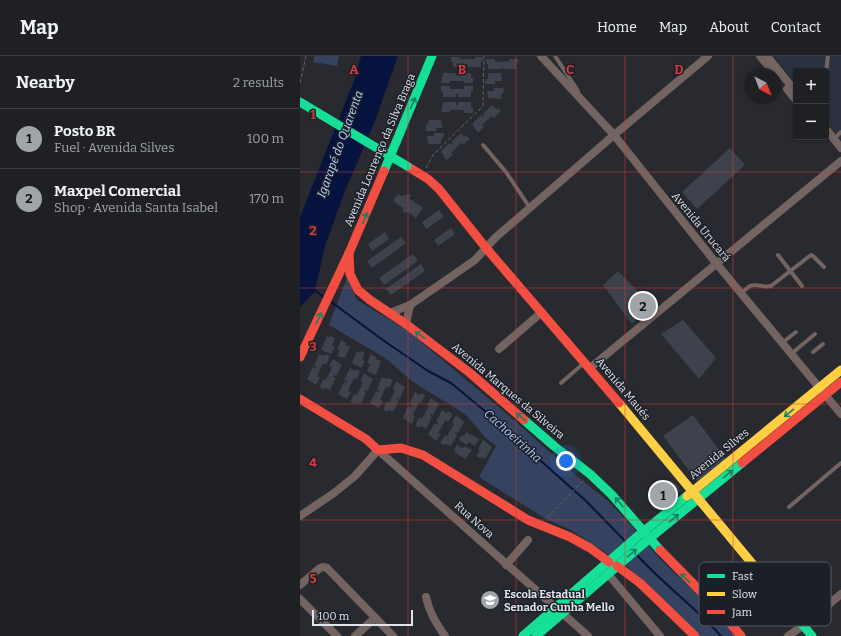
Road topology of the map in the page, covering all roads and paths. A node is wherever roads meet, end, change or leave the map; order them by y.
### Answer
1 (306, 56) edge
2 (432, 56) edge
3 (484, 56) edge
4 (541, 56) edge
5 (555, 56) edge
6 (708, 56) edge
7 (760, 56) edge
8 (768, 56) edge
9 (828, 56) edge
10 (770, 68) edge
11 (826, 68) edge
12 (781, 81) edge
13 (300, 83) edge
14 (793, 88) edge
15 (793, 96) edge
16 (300, 102) edge
17 (588, 106) junction
18 (841, 132) edge
19 (614, 135) junction
20 (830, 138) edge
21 (483, 145) dead end
22 (841, 148) edge
23 (841, 155) edge
24 (841, 161) edge
25 (422, 176) junction
26 (530, 208) junction
27 (486, 248) junction
28 (349, 253) junction
29 (778, 255) dead end
30 (716, 264) junction
31 (824, 268) dead end
32 (790, 270) junction
33 (802, 286) dead end
34 (741, 293) junction
35 (410, 305) junction
36 (542, 312) junction
37 (390, 313) junction
38 (406, 324) junction
39 (796, 332) dead end
40 (815, 334) dead end
41 (782, 343) junction
42 (823, 344) dead end
43 (499, 349) dead end
44 (814, 352) dead end
45 (791, 354) junction
46 (300, 357) edge
47 (587, 365) junction
48 (841, 370) edge
49 (841, 382) edge
50 (561, 383) dead end
51 (822, 391) junction
52 (300, 399) edge
53 (841, 414) edge
54 (378, 450) junction
55 (841, 463) edge
56 (584, 479) dead end
57 (695, 495) junction
58 (789, 507) dead end
59 (300, 516) edge
60 (540, 525) junction
61 (644, 537) junction
62 (528, 540) dead end
63 (615, 562) junction
64 (751, 562) edge
65 (506, 565) junction
66 (608, 574) junction
67 (300, 585) edge
68 (699, 590) edge
69 (841, 594) edge
70 (426, 597) dead end
71 (300, 599) edge
72 (831, 602) edge
73 (558, 610) junction
74 (375, 618) junction
75 (733, 626) edge
76 (803, 626) edge
77 (805, 626) edge
78 (337, 636) edge
79 (355, 636) edge
80 (393, 636) edge
81 (445, 636) edge
82 (523, 636) edge
83 (536, 636) edge
84 (588, 636) edge
85 (660, 636) edge
86 (695, 636) edge
87 (741, 636) edge
88 (788, 636) edge
89 (812, 636) edge

1 - 13 path
28 -> 2 street, Avenida Lourenço da Silva Braga
3 - 25 path
4 - 17 street, Avenida Urucará
5 - 17 lane
6 - 19 street
7 - 10 street
8 - 14 street
9 - 11 lane
12 - 15 street
16 - 25 street, Avenida Maués, bridge
17 - 19 street, Avenida Urucará
18 - 20 lane
19 - 26 street
19 - 30 street, Avenida Urucará
20 - 22 street
20 - 23 street
21 - 26 lane
24 - 30 street
25 - 27 street, Avenida Maués
26 - 27 street
27 - 35 street
27 - 36 street, Avenida Maués
28 - 37 street, Avenida Marques da Silveira
46 -> 28 street, Avenida Lourenço da Silva Braga
29 - 32 lane
30 - 34 street, Avenida Urucará
30 - 47 street
31 - 32 lane
32 - 33 lane
32 - 34 lane
34 - 41 street, Avenida Urucará
35 - 37 street
35 - 38 street
36 - 43 street
36 - 47 street, Avenida Maués
37 - 38 street, Avenida Marques da Silveira
61 -> 38 street, Avenida Marques da Silveira
39 - 41 lane
40 - 45 lane
41 - 45 street, Avenida Urucará
42 - 44 lane
45 - 51 street, Avenida Urucará
47 - 50 lane
47 - 57 street, Avenida Maués
48 - 51 street, Avenida Silves
49 - 51 street, Avenida Silves
51 - 53 street, Avenida Urucará
51 - 57 street, Avenida Silves
52 - 54 street, Rua Nova
54 - 59 street
54 - 60 street
54 - 65 street, Rua Nova
55 - 58 lane
56 - 60 path
57 - 61 street, Avenida Silves
57 - 64 street, Avenida Maués
60 - 63 street
61 - 63 street, Avenida Silves
68 -> 61 street, Avenida Marques da Silveira
62 - 65 street
63 - 66 street, Avenida Silves
63 - 73 street, Avenida Silves
63 - 86 street
65 - 73 street, Rua Nova
66 - 73 street, Avenida Silves
66 - 85 street
67 - 74 street
69 - 72 street
70 - 81 street
71 - 78 street
73 - 82 street, Avenida Silves
73 - 83 street, Avenida Silves
73 - 84 street, Rua Nova
74 - 79 street
74 - 80 street
87 -> 75 street, Avenida Marques da Silveira
76 - 88 street
77 - 89 street, Avenida Maués

